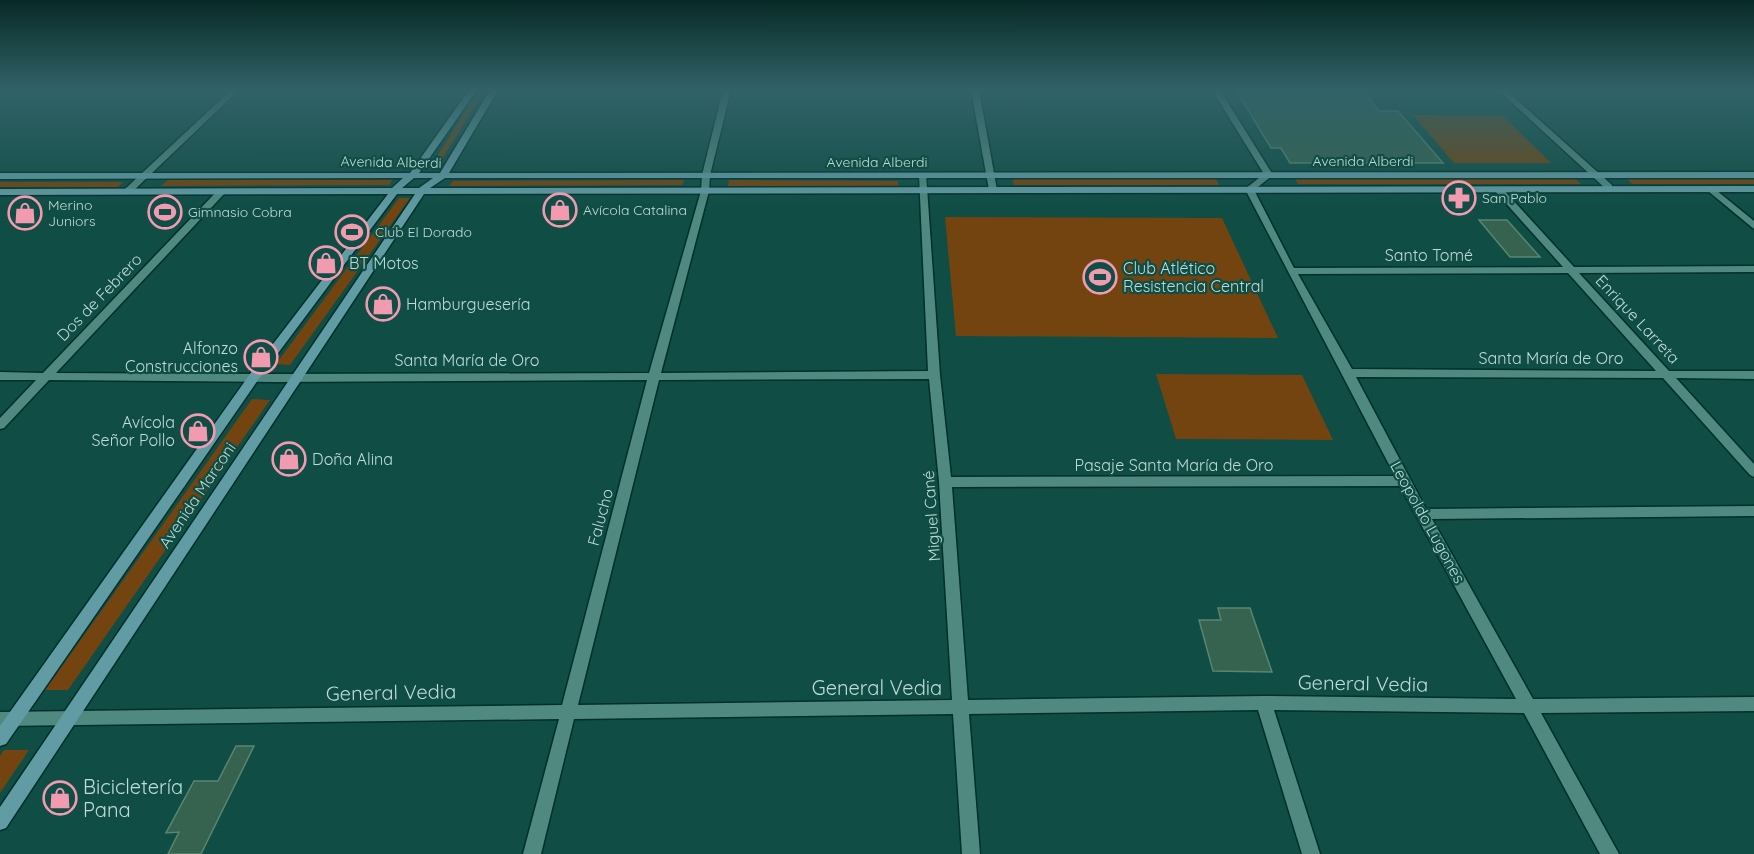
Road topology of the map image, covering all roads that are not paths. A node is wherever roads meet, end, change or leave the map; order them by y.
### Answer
1 (192, 130) edge
2 (445, 130) edge
3 (470, 130) edge
4 (717, 130) edge
5 (983, 130) edge
6 (1241, 130) edge
7 (1546, 130) edge
8 (414, 174) junction
9 (1594, 174) junction
10 (923, 175) junction
11 (991, 175) junction
12 (1269, 175) junction
13 (1754, 175) edge
14 (0, 176) edge
15 (143, 176) junction
16 (442, 176) junction
17 (706, 176) junction
18 (1610, 188) junction
19 (423, 189) junction
20 (1249, 189) junction
21 (1498, 189) junction
22 (1711, 189) junction
23 (1754, 189) edge
24 (395, 190) junction
25 (705, 190) junction
26 (993, 190) junction
27 (128, 191) junction
28 (222, 191) junction
29 (924, 191) junction
30 (0, 192) edge
31 (1754, 226) edge
32 (1754, 268) edge
33 (1568, 269) junction
34 (1291, 271) junction
35 (1348, 373) junction
36 (47, 375) junction
37 (934, 375) junction
38 (1668, 375) junction
39 (1754, 375) edge
40 (0, 376) edge
41 (654, 376) junction
42 (254, 377) junction
43 (298, 377) junction
44 (0, 425) edge
45 (1754, 472) edge
46 (1404, 481) junction
47 (945, 482) junction
48 (1754, 511) edge
49 (1423, 514) junction
50 (1264, 702) junction
51 (1754, 704) edge
52 (1529, 706) junction
53 (960, 708) junction
54 (567, 710) junction
55 (69, 718) junction
56 (7, 719) edge
57 (0, 739) edge
58 (0, 822) edge
59 (532, 854) edge
60 (971, 854) edge
61 (1311, 854) edge
62 (1610, 854) edge

1 - 15 street
2 - 8 main road, Avenida Marconi
3 - 16 main road
4 - 17 street, Falucho
5 - 11 street
6 - 12 street
7 - 9 street
8 - 15 main road, Avenida Alberdi
8 - 16 main road, Avenida Alberdi
8 - 24 main road, Avenida Marconi
9 - 12 main road, Avenida Alberdi
9 - 13 main road, Avenida Alberdi
9 - 18 street
10 - 11 main road, Avenida Alberdi
10 - 17 main road, Avenida Alberdi
10 - 29 street, Miguel Cané
11 - 12 main road, Avenida Alberdi
11 - 26 street
12 - 20 street
14 - 15 main road, Avenida Alberdi
15 - 27 street
16 - 17 main road, Avenida Alberdi
16 - 19 main road
17 - 25 street, Falucho
18 - 21 main road, Avenida Alberdi
18 - 22 main road, Avenida Alberdi
19 - 24 main road, Avenida Alberdi
19 - 25 main road, Avenida Alberdi
19 - 43 main road, Avenida Marconi
20 - 21 main road, Avenida Alberdi
20 - 26 main road, Avenida Alberdi
20 - 34 street, Leopoldo Lugones
21 - 33 street, Enrique Larreta
22 - 23 main road, Avenida Alberdi
22 - 31 street
24 - 28 main road, Avenida Alberdi
24 - 42 main road, Avenida Marconi
25 - 29 main road, Avenida Alberdi
25 - 41 street, Falucho
26 - 29 main road, Avenida Alberdi
27 - 28 main road, Avenida Alberdi
27 - 30 main road, Avenida Alberdi
28 - 36 street, Dos de Febrero
29 - 37 street, Miguel Cané
32 - 33 street, Santo Tomé
33 - 34 street, Santo Tomé
33 - 38 street, Enrique Larreta
34 - 35 street, Leopoldo Lugones
35 - 38 street, Santa María de Oro
35 - 46 street, Leopoldo Lugones
36 - 40 street, Santa María de Oro
36 - 42 street, Santa María de Oro
36 - 44 street, Dos de Febrero
37 - 41 street, Santa María de Oro
37 - 47 street, Miguel Cané
38 - 39 street, Santa María de Oro
38 - 45 street, Enrique Larreta
41 - 43 street, Santa María de Oro
41 - 54 street, Falucho
42 - 43 street, Santa María de Oro
42 - 56 main road, Avenida Marconi
43 - 55 main road, Avenida Marconi
46 - 47 street, Pasaje Santa María de Oro
46 - 49 street, Leopoldo Lugones
47 - 53 street, Miguel Cané
48 - 49 street
49 - 52 street, Leopoldo Lugones
50 - 52 street, General Vedia
50 - 53 street, General Vedia
50 - 61 street
51 - 52 street, General Vedia
52 - 62 street, Leopoldo Lugones
53 - 54 street, General Vedia
53 - 60 street, Miguel Cané
54 - 55 street, General Vedia
54 - 59 street, Falucho
55 - 56 street, General Vedia
55 - 58 main road, Avenida Marconi
56 - 57 main road, Avenida Marconi

